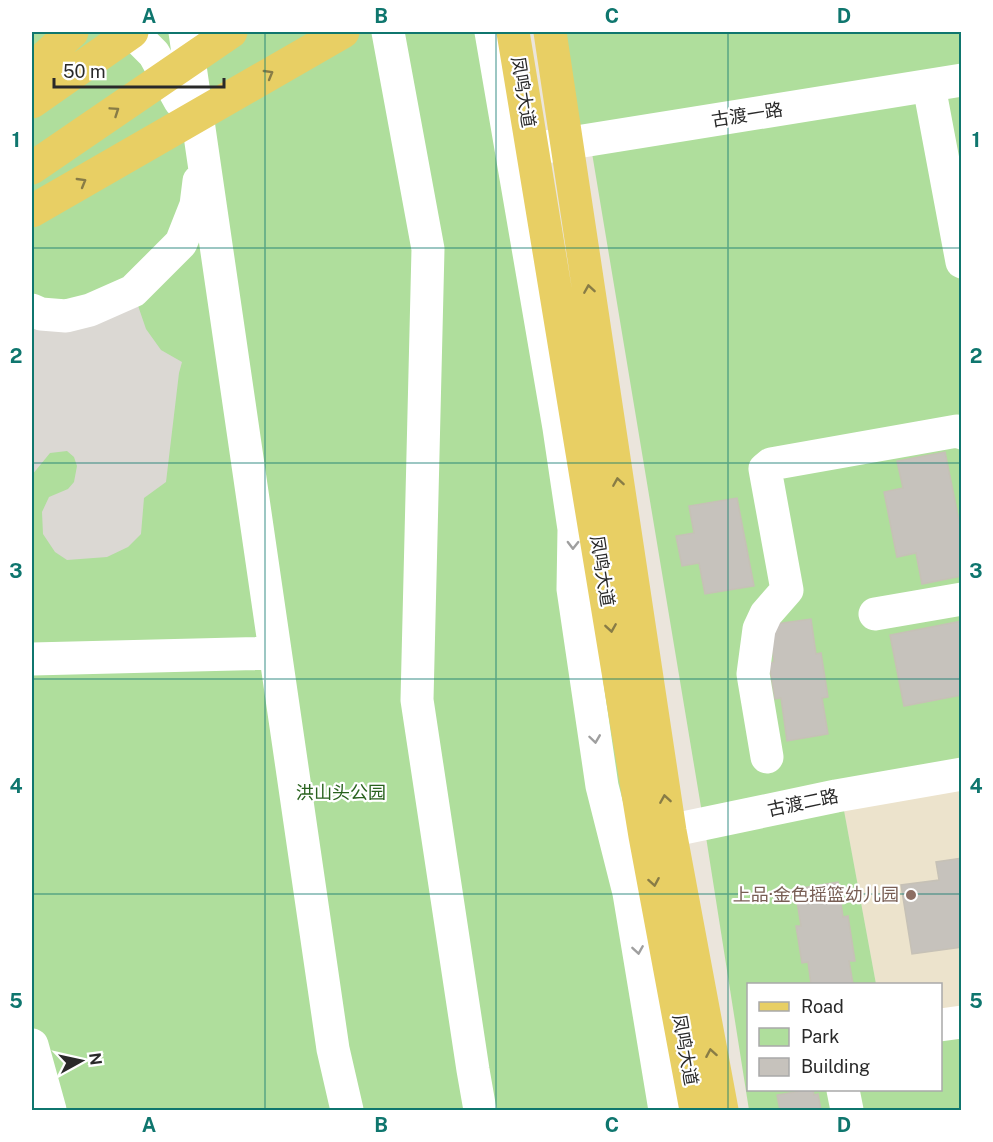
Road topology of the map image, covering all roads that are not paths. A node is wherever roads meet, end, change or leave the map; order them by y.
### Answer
1 (72, 32) edge
2 (132, 32) edge
3 (184, 32) edge
4 (231, 32) edge
5 (343, 32) edge
6 (388, 32) edge
7 (491, 32) edge
8 (513, 32) edge
9 (550, 32) edge
10 (32, 69) edge
11 (962, 80) edge
12 (929, 86) junction
13 (32, 102) edge
14 (567, 145) junction
15 (532, 149) junction
16 (203, 158) junction
17 (32, 168) edge
18 (32, 211) edge
19 (962, 262) edge
20 (32, 310) edge
21 (962, 433) edge
22 (962, 599) edge
23 (874, 614) dead end
24 (275, 653) junction
25 (32, 659) edge
26 (767, 757) dead end
27 (962, 774) edge
28 (658, 833) junction
29 (962, 1022) edge
30 (942, 1025) edge
31 (32, 1045) edge
32 (843, 1091) edge
33 (50, 1110) edge
34 (347, 1110) edge
35 (480, 1110) edge
36 (665, 1110) edge
37 (696, 1110) edge
38 (722, 1110) edge
39 (847, 1110) edge

1 - 10 main road
2 - 13 main road
2 - 16 street
3 - 16 street
17 -> 4 main road
18 -> 5 main road
6 - 35 street
7 -> 36 street
8 - 15 main road, 凤鸣大道
9 - 14 main road, 凤鸣大道
11 - 12 street, 古渡一路
12 - 14 street, 古渡一路
12 - 19 street
14 - 15 street, 古渡一路
28 -> 14 main road, 凤鸣大道
15 -> 28 main road, 凤鸣大道
16 - 20 street
16 - 24 street
21 - 26 street
22 - 23 street
24 - 25 street
24 - 34 street
27 - 28 street, 古渡二路
28 -> 37 main road, 凤鸣大道
38 -> 28 main road, 凤鸣大道
29 - 30 street
31 - 33 street
32 - 39 street

